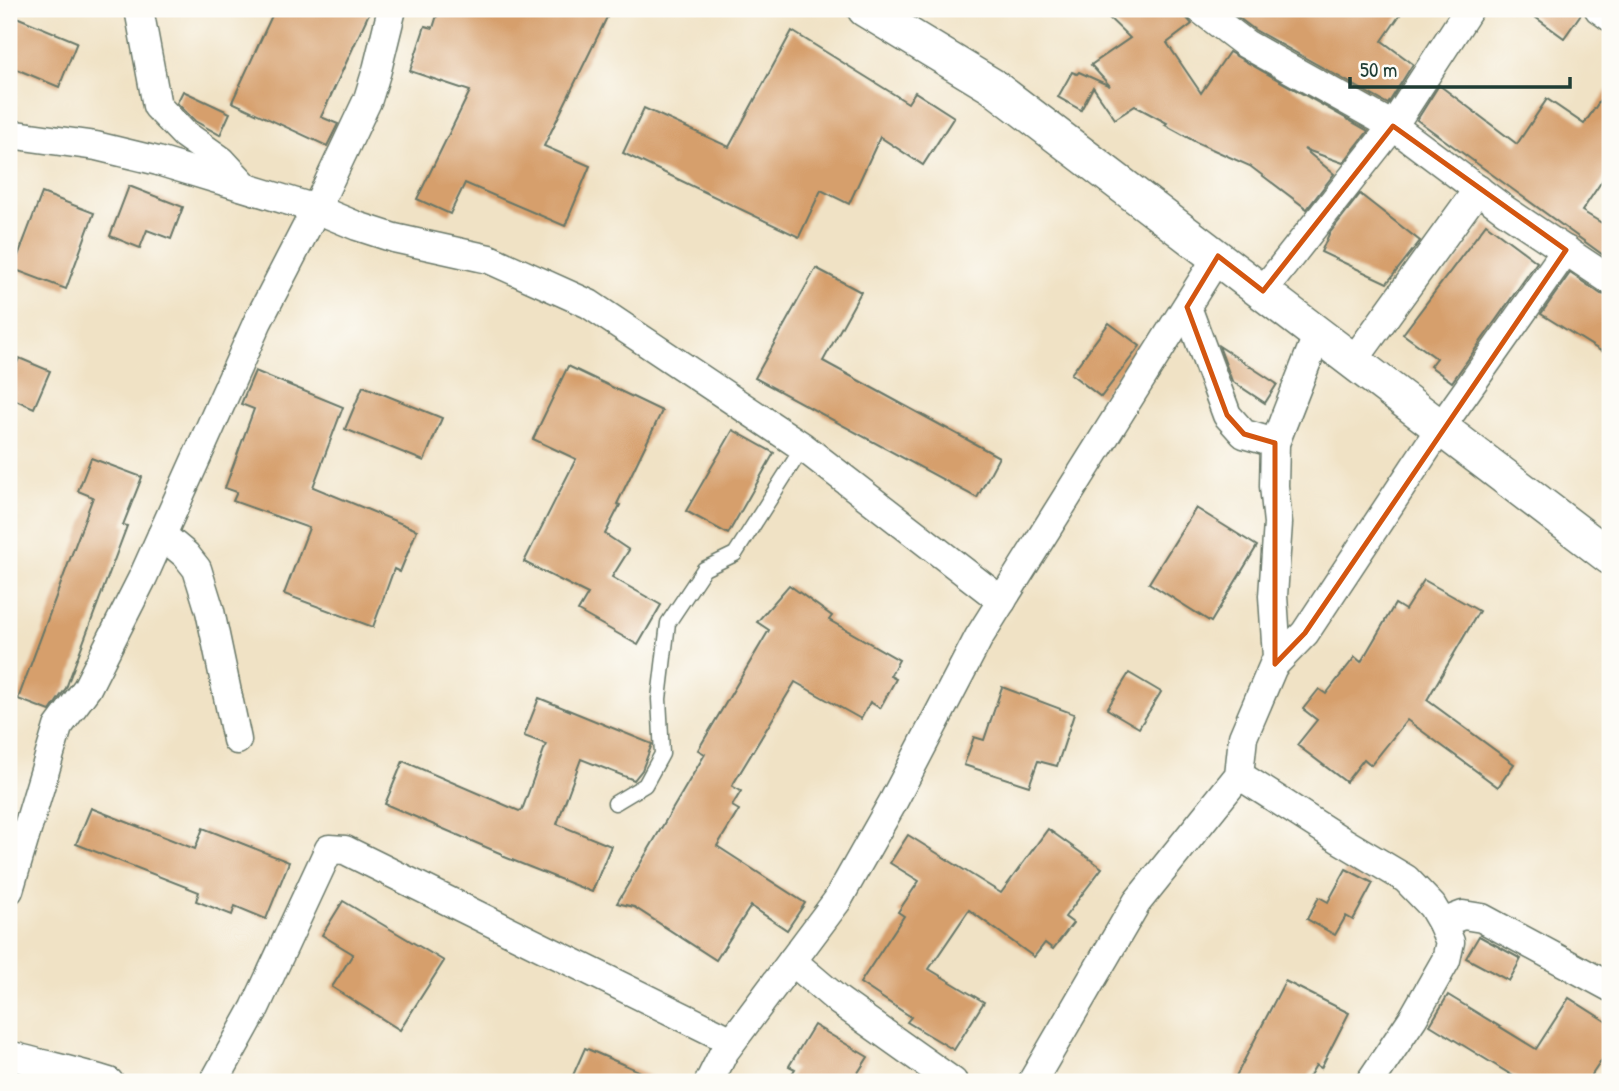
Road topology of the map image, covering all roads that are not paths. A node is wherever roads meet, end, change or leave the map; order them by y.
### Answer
1 (139, 9) edge
2 (392, 9) edge
3 (865, 9) edge
4 (1200, 9) edge
5 (1469, 9) edge
6 (1599, 9) edge
7 (1610, 17) edge
8 (1393, 126) junction
9 (9, 134) edge
10 (248, 189) junction
11 (1478, 189) junction
12 (316, 209) junction
13 (1566, 250) junction
14 (1218, 256) junction
15 (1610, 280) edge
16 (1264, 291) junction
17 (1187, 307) junction
18 (1318, 333) junction
19 (1354, 360) junction
20 (1441, 427) junction
21 (1275, 443) junction
22 (803, 447) junction
23 (162, 535) junction
24 (1610, 557) edge
25 (1002, 601) junction
26 (1275, 664) junction
27 (237, 740) dead end
28 (1240, 775) junction
29 (615, 803) dead end
30 (9, 890) edge
31 (1443, 923) junction
32 (792, 961) junction
33 (1610, 987) edge
34 (733, 1041) junction
35 (9, 1055) edge
36 (109, 1082) edge
37 (214, 1082) edge
38 (709, 1082) edge
39 (953, 1082) edge
40 (1032, 1082) edge
41 (1370, 1082) edge

1 - 10 street
2 - 12 street
3 - 14 street
4 - 8 street
5 - 8 street
6 - 7 street
8 - 11 street
8 - 16 street
9 - 10 street
10 - 12 street
11 - 13 street
11 - 19 street
12 - 22 street
12 - 23 street
13 - 15 street
13 - 20 street
14 - 16 street
14 - 17 street
16 - 18 street
17 - 21 street
17 - 25 street
18 - 19 street
18 - 21 street
19 - 20 street
20 - 24 street
20 - 26 street
21 - 26 street
22 - 25 street
22 - 29 lane
23 - 27 street
23 - 30 street
25 - 32 street
26 - 28 street
28 - 31 street
28 - 40 street
31 - 33 street
31 - 41 street
32 - 34 street
32 - 39 street
34 - 37 street
34 - 38 street
35 - 36 street

